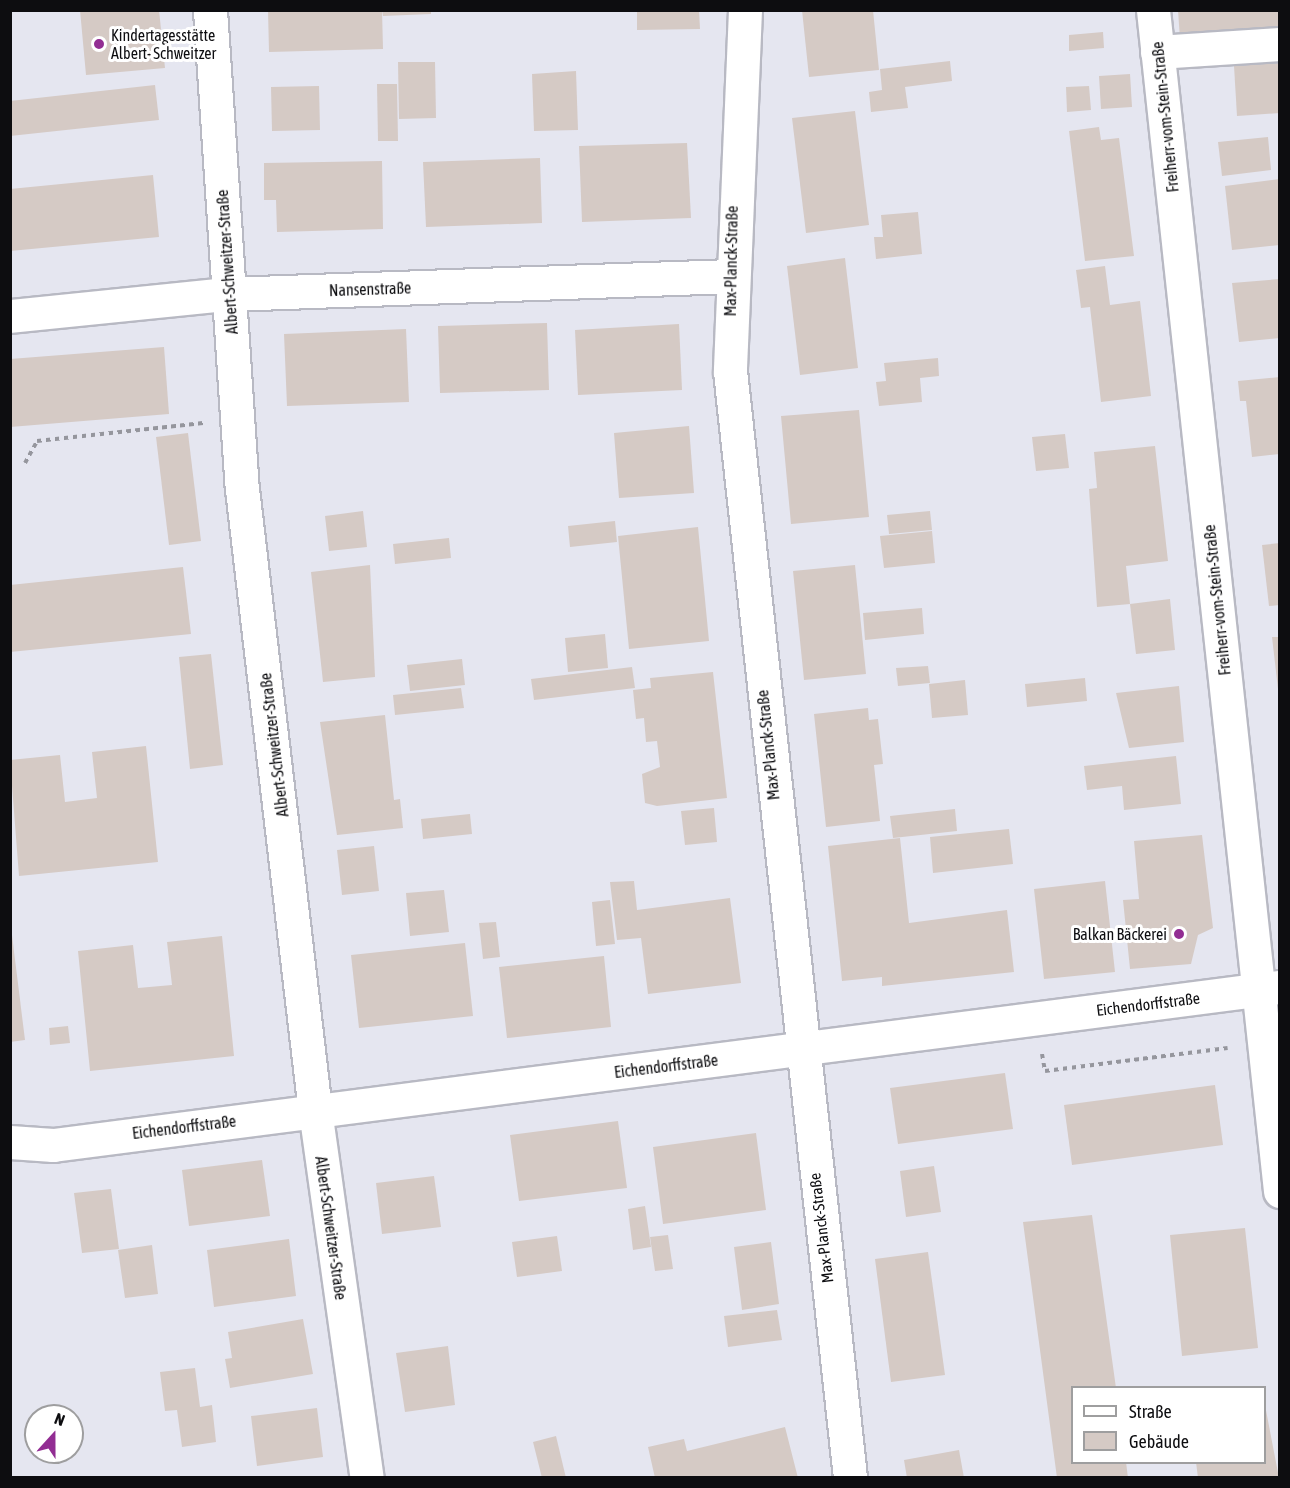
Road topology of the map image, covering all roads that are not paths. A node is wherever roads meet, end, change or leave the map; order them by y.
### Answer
1 (210, 10) edge
2 (744, 10) edge
3 (1153, 10) edge
4 (1280, 44) edge
5 (1157, 52) junction
6 (730, 276) junction
7 (228, 294) junction
8 (10, 316) edge
9 (1268, 989) edge
10 (800, 1048) junction
11 (315, 1110) junction
12 (10, 1142) edge
13 (53, 1145) junction
14 (10, 1160) edge
15 (1280, 1191) edge
16 (367, 1478) edge
17 (850, 1478) edge

1 - 7 street, Albert-Schweitzer-Straße
2 - 6 street, Max-Planck-Straße
3 - 5 street, Freiherr-vom-Stein-Straße
4 - 5 street
5 - 9 street, Freiherr-vom-Stein-Straße
6 - 7 street, Nansenstraße
6 - 10 street, Max-Planck-Straße
7 - 8 street, Nansenstraße
7 - 11 street, Albert-Schweitzer-Straße
9 - 10 street, Eichendorffstraße
9 - 15 street, Freiherr-vom-Stein-Straße
10 - 11 street, Eichendorffstraße
10 - 17 street, Max-Planck-Straße
11 - 13 street, Eichendorffstraße
11 - 16 street, Albert-Schweitzer-Straße
12 - 13 street, Eichendorffstraße
13 - 14 street, Eichendorffstraße

